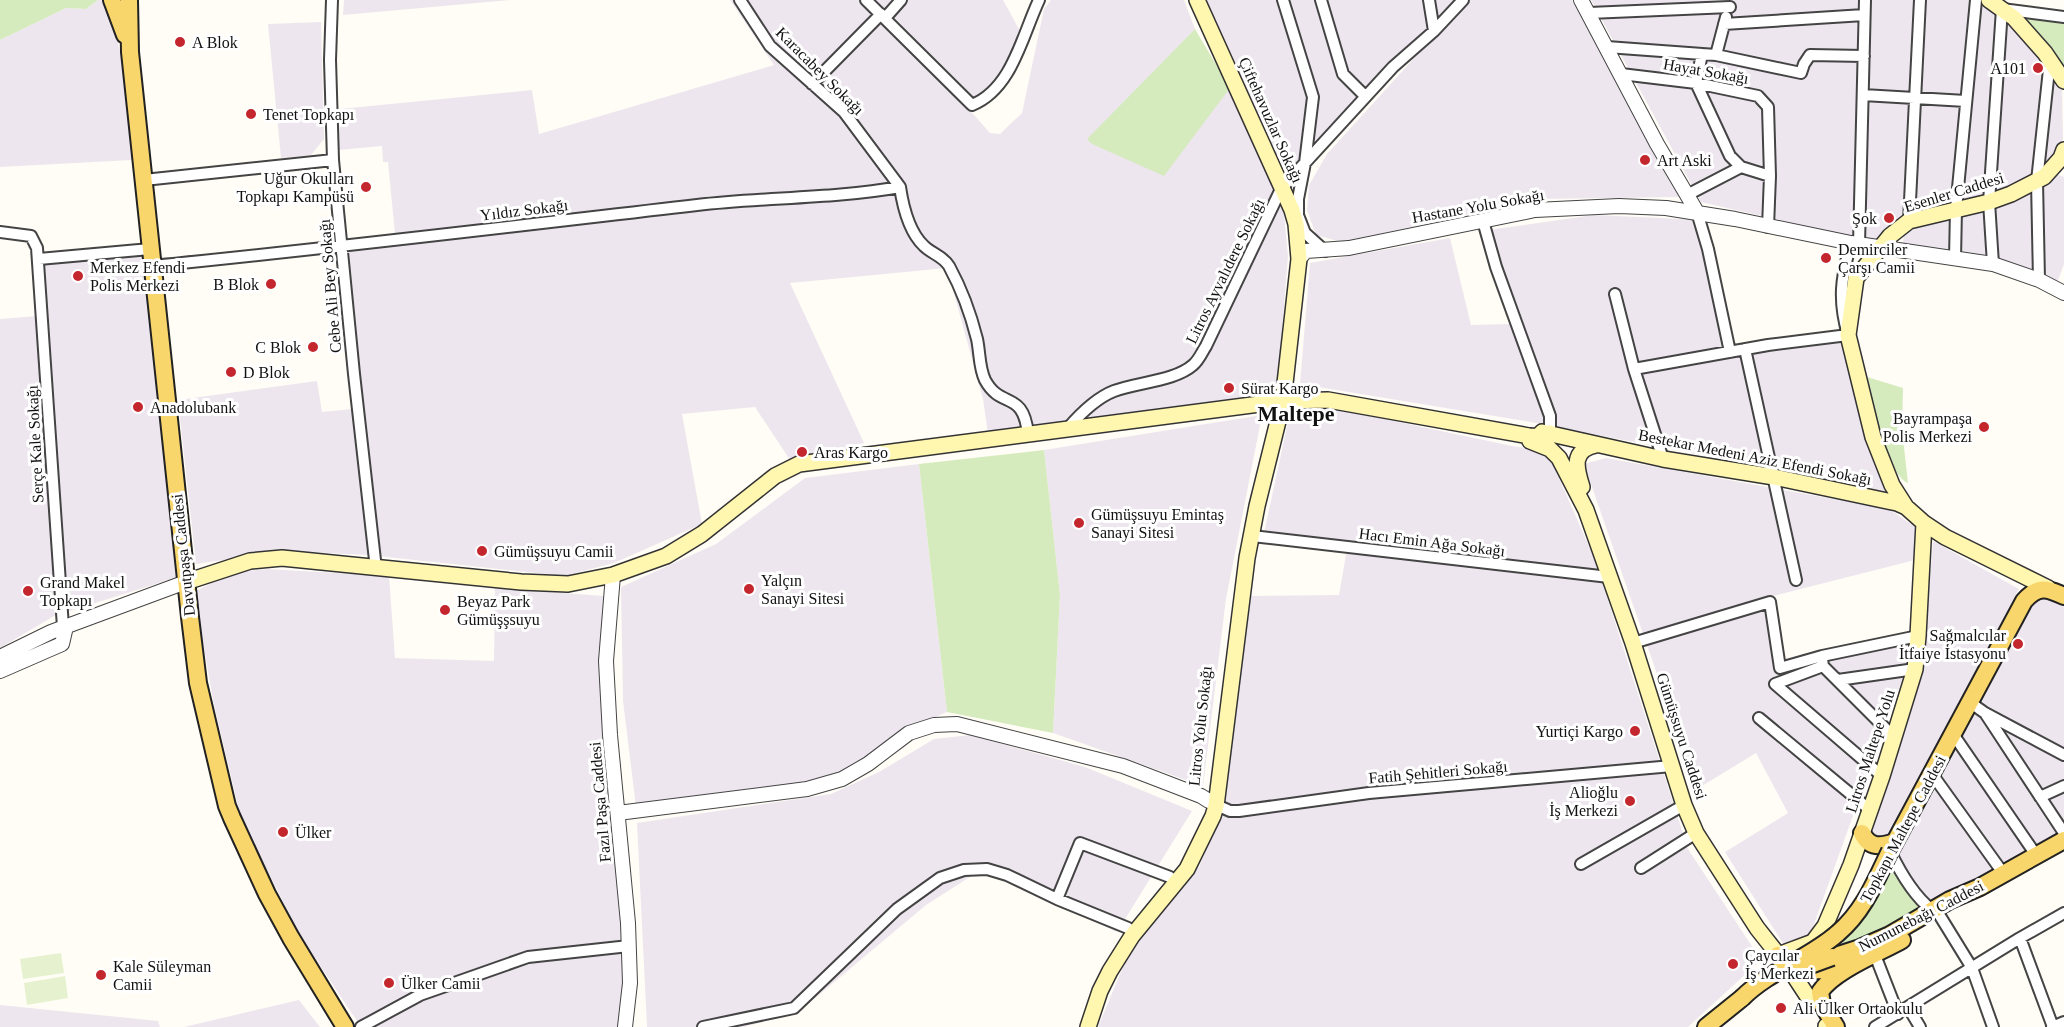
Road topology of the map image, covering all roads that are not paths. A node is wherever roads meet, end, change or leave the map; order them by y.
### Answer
1 (112, 0) edge
2 (129, 0) edge
3 (332, 0) edge
4 (740, 0) edge
5 (866, 0) edge
6 (901, 0) edge
7 (1039, 0) edge
8 (1197, 0) edge
9 (1283, 0) edge
10 (1322, 0) edge
11 (1429, 0) edge
12 (1463, 0) edge
13 (1581, 0) edge
14 (1865, 0) edge
15 (1920, 0) edge
16 (1976, 0) edge
17 (1989, 0) edge
18 (1731, 3) edge
19 (2002, 9) junction
20 (1589, 13) junction
21 (1864, 15) junction
22 (883, 16) junction
23 (2064, 17) edge
24 (1724, 24) junction
25 (1434, 31) junction
26 (1607, 47) junction
27 (130, 52) junction
28 (1702, 54) junction
29 (1716, 55) junction
30 (1864, 56) junction
31 (2050, 60) junction
32 (1621, 74) junction
33 (2064, 81) edge
34 (1696, 83) junction
35 (812, 84) junction
36 (1863, 95) junction
37 (1365, 96) junction
38 (1914, 98) junction
39 (1966, 101) junction
40 (2064, 150) edge
41 (333, 160) junction
42 (1305, 163) junction
43 (1741, 167) junction
44 (2059, 169) edge
45 (1770, 176) junction
46 (144, 180) junction
47 (2037, 181) junction
48 (900, 187) junction
49 (1687, 195) junction
50 (1289, 196) junction
51 (1989, 202) junction
52 (1956, 209) junction
53 (1697, 213) junction
54 (1483, 221) junction
55 (1909, 221) junction
56 (1768, 227) junction
57 (0, 232) edge
58 (1855, 244) junction
59 (342, 247) junction
60 (1881, 247) junction
61 (1325, 251) junction
62 (151, 258) junction
63 (39, 259) junction
64 (1299, 259) junction
65 (1954, 259) junction
66 (1992, 264) junction
67 (2038, 280) junction
68 (2064, 293) edge
69 (1615, 294) dead end
70 (1848, 334) junction
71 (1745, 349) junction
72 (1730, 352) junction
73 (1634, 369) junction
74 (1283, 401) junction
75 (1452, 421) junction
76 (1068, 428) junction
77 (1550, 433) junction
78 (1028, 434) junction
79 (1596, 445) junction
80 (1663, 459) junction
81 (1774, 477) junction
82 (1906, 507) junction
83 (1586, 510) junction
84 (1924, 524) junction
85 (1247, 535) junction
86 (376, 569) junction
87 (613, 575) junction
88 (1609, 577) junction
89 (1796, 580) dead end
90 (186, 582) junction
91 (2048, 588) junction
92 (2064, 596) edge
93 (63, 627) junction
94 (1918, 636) junction
95 (1633, 643) junction
96 (0, 657) edge
97 (1822, 661) junction
98 (1915, 669) junction
99 (0, 671) edge
100 (1838, 680) junction
101 (1971, 703) junction
102 (1985, 712) junction
103 (1759, 718) dead end
104 (1953, 734) junction
105 (1894, 737) junction
106 (2064, 755) edge
107 (1672, 766) junction
108 (1932, 774) junction
109 (1882, 776) junction
110 (2064, 786) edge
111 (2040, 797) junction
112 (1212, 804) junction
113 (1684, 805) junction
114 (1870, 810) junction
115 (618, 813) junction
116 (1696, 833) junction
117 (1862, 833) junction
118 (2064, 833) edge
119 (2064, 840) edge
120 (1892, 846) junction
121 (2036, 855) junction
122 (1581, 864) dead end
123 (1641, 868) dead end
124 (2003, 873) junction
125 (1170, 878) junction
126 (1057, 899) junction
127 (1936, 913) junction
128 (2064, 914) edge
129 (1128, 928) junction
130 (2020, 938) junction
131 (629, 946) junction
132 (1778, 955) junction
133 (1875, 955) junction
134 (1847, 968) junction
135 (1972, 968) junction
136 (1742, 998) junction
137 (1810, 1000) joint
138 (1908, 1007) junction
139 (1898, 1014) junction
140 (2064, 1022) edge
141 (345, 1027) edge
142 (361, 1027) edge
143 (625, 1027) edge
144 (703, 1027) edge
145 (1079, 1027) edge
146 (1088, 1027) edge
147 (1706, 1027) edge
148 (1829, 1027) edge
149 (1875, 1027) edge
150 (1920, 1027) edge
151 (1993, 1027) edge
152 (2052, 1027) edge

1 - 27 main road, Davutpaşa Caddesi
2 - 27 main road, Davutpaşa Caddesi
3 - 41 street, Cebe Ali Bey Sokağı
4 - 35 street, Karacabey Sokağı
5 - 22 street
6 - 22 street
7 - 22 street
8 - 50 main road, Çiftehavuzlar Sokağı
9 - 42 street
10 - 37 street
11 - 25 street
12 - 25 street
13 - 20 street
14 - 21 street
15 - 38 street
16 - 39 street
17 - 19 main road
18 - 20 street
18 - 24 street
19 - 23 street
19 - 31 main road
19 - 51 street
20 - 26 street
21 - 24 street
21 - 30 street
22 - 35 street
24 - 29 street
25 - 37 street
26 - 28 street
26 - 32 street
27 - 46 main road, Davutpaşa Caddesi
28 - 29 street
28 - 34 street
29 - 30 street
30 - 36 street
31 - 33 main road
31 - 47 street
32 - 34 street, Hayat Sokağı
32 - 49 street
34 - 43 street
34 - 45 street, Hayat Sokağı
35 - 48 street, Karacabey Sokağı
36 - 38 street
36 - 58 street
37 - 42 street
38 - 39 street
38 - 55 street
39 - 52 street
40 - 44 main road, Esenler Caddesi
41 - 46 street
41 - 59 street, Cebe Ali Bey Sokağı
42 - 50 street
42 - 50 street
43 - 45 street
43 - 49 street
44 - 47 main road, Esenler Caddesi
45 - 56 street, Hayat Sokağı
46 - 62 main road, Davutpaşa Caddesi
47 - 51 main road, Esenler Caddesi
47 - 67 street
48 - 59 street, Yıldız Sokağı
48 - 78 street, Karacabey Sokağı
49 - 53 street
50 - 61 street
50 - 64 main road, Çiftehavuzlar Sokağı
50 - 76 street, Litros Ayvalıdere Sokağı
51 - 52 main road, Esenler Caddesi
51 - 66 street
52 - 55 main road, Esenler Caddesi
52 - 65 street
53 - 54 street, Hastane Yolu Sokağı
53 - 56 street, Hastane Yolu Sokağı
53 - 72 street
54 - 61 street, Hastane Yolu Sokağı
54 - 77 street
55 - 60 main road, Esenler Caddesi
56 - 58 street, Hastane Yolu Sokağı
57 - 63 street, Serçe Kale Sokağı
58 - 60 street, Hastane Yolu Sokağı
58 - 70 street
59 - 62 street, Yıldız Sokağı
59 - 86 street, Cebe Ali Bey Sokağı
60 - 65 street, Hastane Yolu Sokağı
60 - 70 main road, Esenler Caddesi
61 - 64 street, Hastane Yolu Sokağı
62 - 63 street
62 - 90 main road, Davutpaşa Caddesi
63 - 93 street, Serçe Kale Sokağı
64 - 74 main road, Litros Yolu Sokağı
65 - 66 street, Hastane Yolu Sokağı
66 - 67 street, Hastane Yolu Sokağı
67 - 68 street, Hastane Yolu Sokağı
69 - 73 street
70 - 71 street
70 - 82 main road
71 - 72 street
71 - 81 street
72 - 73 street
73 - 80 street
74 - 75 main road
74 - 76 main road
74 - 85 main road, Litros Yolu Sokağı
75 - 77 main road, Bestekar Medeni Aziz Efendi Sokağı
75 - 83 main road
76 - 78 main road
77 - 79 main road, Bestekar Medeni Aziz Efendi Sokağı
78 - 87 main road
79 - 80 main road, Bestekar Medeni Aziz Efendi Sokağı
79 - 83 main road
80 - 81 main road, Bestekar Medeni Aziz Efendi Sokağı
81 - 82 main road, Bestekar Medeni Aziz Efendi Sokağı
81 - 89 street
82 - 84 main road
83 - 88 main road, Gümüşsuyu Caddesi
84 - 91 main road
84 - 94 main road, Litros Maltepe Yolu
85 - 88 street, Hacı Emin Ağa Sokağı
85 - 112 main road, Litros Yolu Sokağı
86 - 87 main road
86 - 90 main road
87 - 115 street, Fazıl Paşa Caddesi
88 - 95 main road, Gümüşsuyu Caddesi
90 - 93 street
90 - 141 main road, Davutpaşa Caddesi
91 - 92 main road
91 - 101 main road, Topkapı Maltepe Caddesi
93 - 96 street
93 - 99 street
94 - 97 street
94 - 98 main road, Litros Maltepe Yolu
95 - 97 street
95 - 107 main road, Gümüşsuyu Caddesi
97 - 100 street
97 - 109 street
98 - 100 street
98 - 105 main road, Litros Maltepe Yolu
100 - 105 street
101 - 102 street
101 - 104 main road, Topkapı Maltepe Caddesi
102 - 106 street
102 - 111 street
103 - 114 street
104 - 108 main road, Topkapı Maltepe Caddesi
104 - 121 street
105 - 109 main road, Litros Maltepe Yolu
107 - 112 street, Fatih Şehitleri Sokağı
107 - 113 main road, Gümüşsuyu Caddesi
108 - 120 main road, Topkapı Maltepe Caddesi
108 - 124 street
109 - 114 main road, Litros Maltepe Yolu
110 - 111 street
111 - 118 street
112 - 115 street
112 - 125 main road, Litros Yolu Sokağı
112 - 146 main road, Litros Yolu Sokağı
113 - 116 main road, Gümüşsuyu Caddesi
113 - 122 street
114 - 117 main road, Litros Maltepe Yolu
115 - 131 street, Fazıl Paşa Caddesi
116 - 123 street
116 - 132 main road, Gümüşsuyu Caddesi
117 - 120 main road
117 - 132 main road, Litros Maltepe Yolu
119 - 121 main road, Numunebağı Caddesi
120 - 127 street
120 - 136 main road, Topkapı Maltepe Caddesi, bridge
121 - 124 main road, Numunebağı Caddesi
124 - 127 main road, Numunebağı Caddesi
125 - 126 street
125 - 129 main road, Litros Yolu Sokağı
126 - 129 street
126 - 144 street
127 - 133 main road
127 - 135 street
127 - 136 main road, Numunebağı Caddesi, bridge
128 - 130 street
129 - 145 main road, Litros Yolu Sokağı
130 - 135 street
130 - 152 street
131 - 142 street
131 - 143 street, Fazıl Paşa Caddesi
132 - 134 main road
132 - 137 main road, Gümüşsuyu Caddesi
133 - 134 main road
133 - 139 street
134 - 148 main road
135 - 138 street
135 - 151 street
136 - 147 main road, Topkapı Maltepe Caddesi
137 - 148 main road
138 - 139 street
138 - 150 street
139 - 149 street
140 - 152 street

